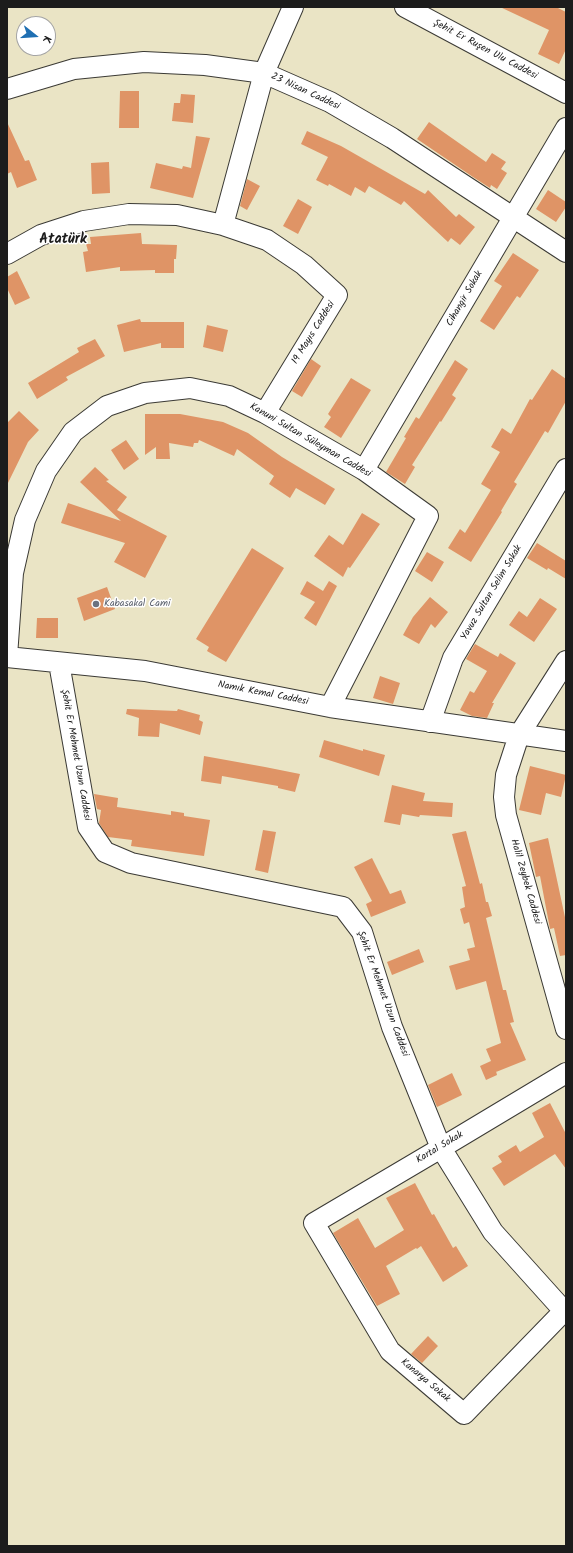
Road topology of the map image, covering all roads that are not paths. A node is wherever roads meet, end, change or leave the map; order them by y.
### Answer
1 (293, 7) edge
2 (405, 7) edge
3 (264, 73) junction
4 (7, 89) edge
5 (566, 93) edge
6 (566, 128) edge
7 (513, 216) junction
8 (223, 225) junction
9 (566, 252) edge
10 (7, 254) edge
11 (264, 413) junction
12 (566, 469) edge
13 (364, 470) junction
14 (7, 657) edge
15 (566, 661) edge
16 (59, 663) junction
17 (330, 707) junction
18 (430, 722) junction
19 (519, 735) junction
20 (566, 741) edge
21 (566, 1029) edge
22 (566, 1073) edge
23 (441, 1148) junction
24 (314, 1223) joint
25 (564, 1311) joint

1 - 3 street
2 - 5 street, Şehit Er Ruşen Ulu Caddesi
3 - 4 street, 23 Nisan Caddesi
3 - 7 street, 23 Nisan Caddesi
3 - 8 street
6 - 7 street, Cihangir Sokak
7 - 9 street, 23 Nisan Caddesi
7 - 13 street, Cihangir Sokak
8 - 10 street, 19 Mayıs Caddesi
8 - 11 street, 19 Mayıs Caddesi
11 - 13 street, Kanuni Sultan Süleyman Caddesi
11 - 14 street, Kanuni Sultan Süleyman Caddesi
12 - 18 street, Yavuz Sultan Selim Sokak
13 - 17 street, Kanuni Sultan Süleyman Caddesi
14 - 16 street, Namık Kemal Caddesi
15 - 19 street, Halil Zeybek Caddesi
16 - 17 street, Namık Kemal Caddesi
16 - 23 street, Şehit Er Mehmet Uzun Caddesi
17 - 18 street, Namık Kemal Caddesi
18 - 19 street, Namık Kemal Caddesi
19 - 20 street, Namık Kemal Caddesi
19 - 21 street, Halil Zeybek Caddesi
22 - 23 street, Kartal Sokak
23 - 24 street, Kartal Sokak
23 - 25 street, Şehit Er Mehmet Uzun Caddesi
24 - 25 street, Kanarya Sokak

